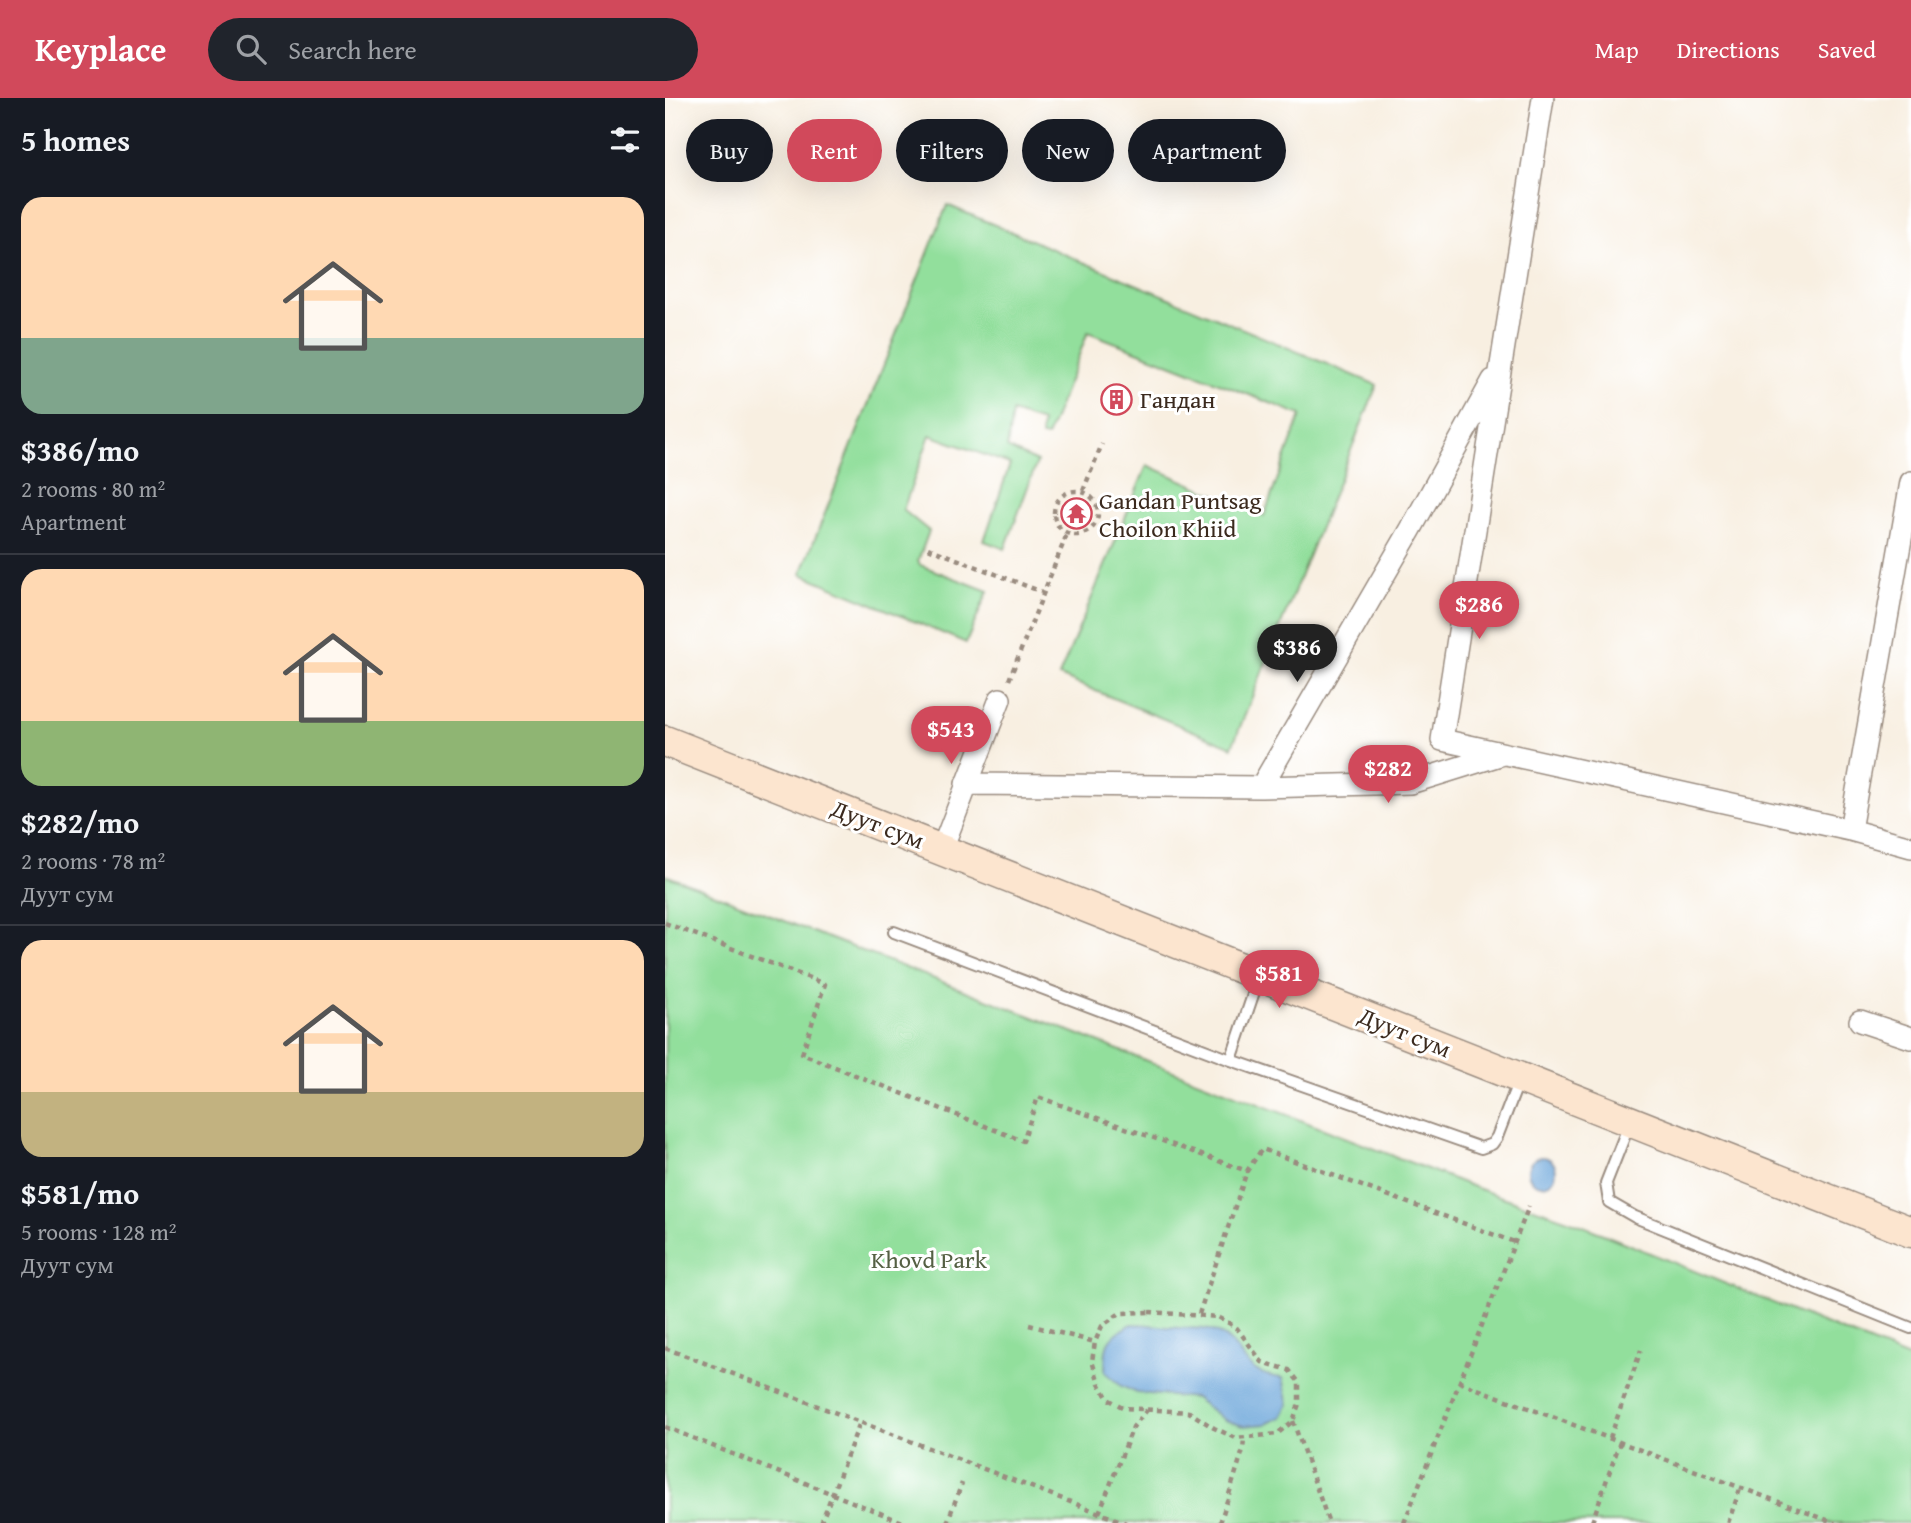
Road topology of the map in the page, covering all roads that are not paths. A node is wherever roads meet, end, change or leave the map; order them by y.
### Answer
1 (1543, 98) edge
2 (1501, 366) junction
3 (1911, 482) edge
4 (1000, 699) dead end
5 (665, 741) edge
6 (1503, 754) junction
7 (966, 784) junction
8 (1261, 787) junction
9 (1850, 830) junction
10 (1911, 847) edge
11 (942, 849) junction
12 (894, 932) dead end
13 (1259, 975) junction
14 (1860, 1021) dead end
15 (1911, 1038) edge
16 (1231, 1060) junction
17 (1520, 1078) junction
18 (1630, 1122) junction
19 (1911, 1232) edge
20 (1911, 1328) edge

1 - 2 street
2 - 6 street
2 - 8 street
3 - 9 street
4 - 7 street
5 - 11 main road, Дуут сум
6 - 8 street
6 - 9 street
7 - 8 street
7 - 11 street
9 - 10 street
11 - 13 main road, Дуут сум
12 - 16 lane
13 - 16 lane
13 - 17 main road, Дуут сум
14 - 15 street
16 - 17 lane
17 - 18 main road, Дуут сум
18 - 19 main road, Дуут сум
18 - 20 lane

